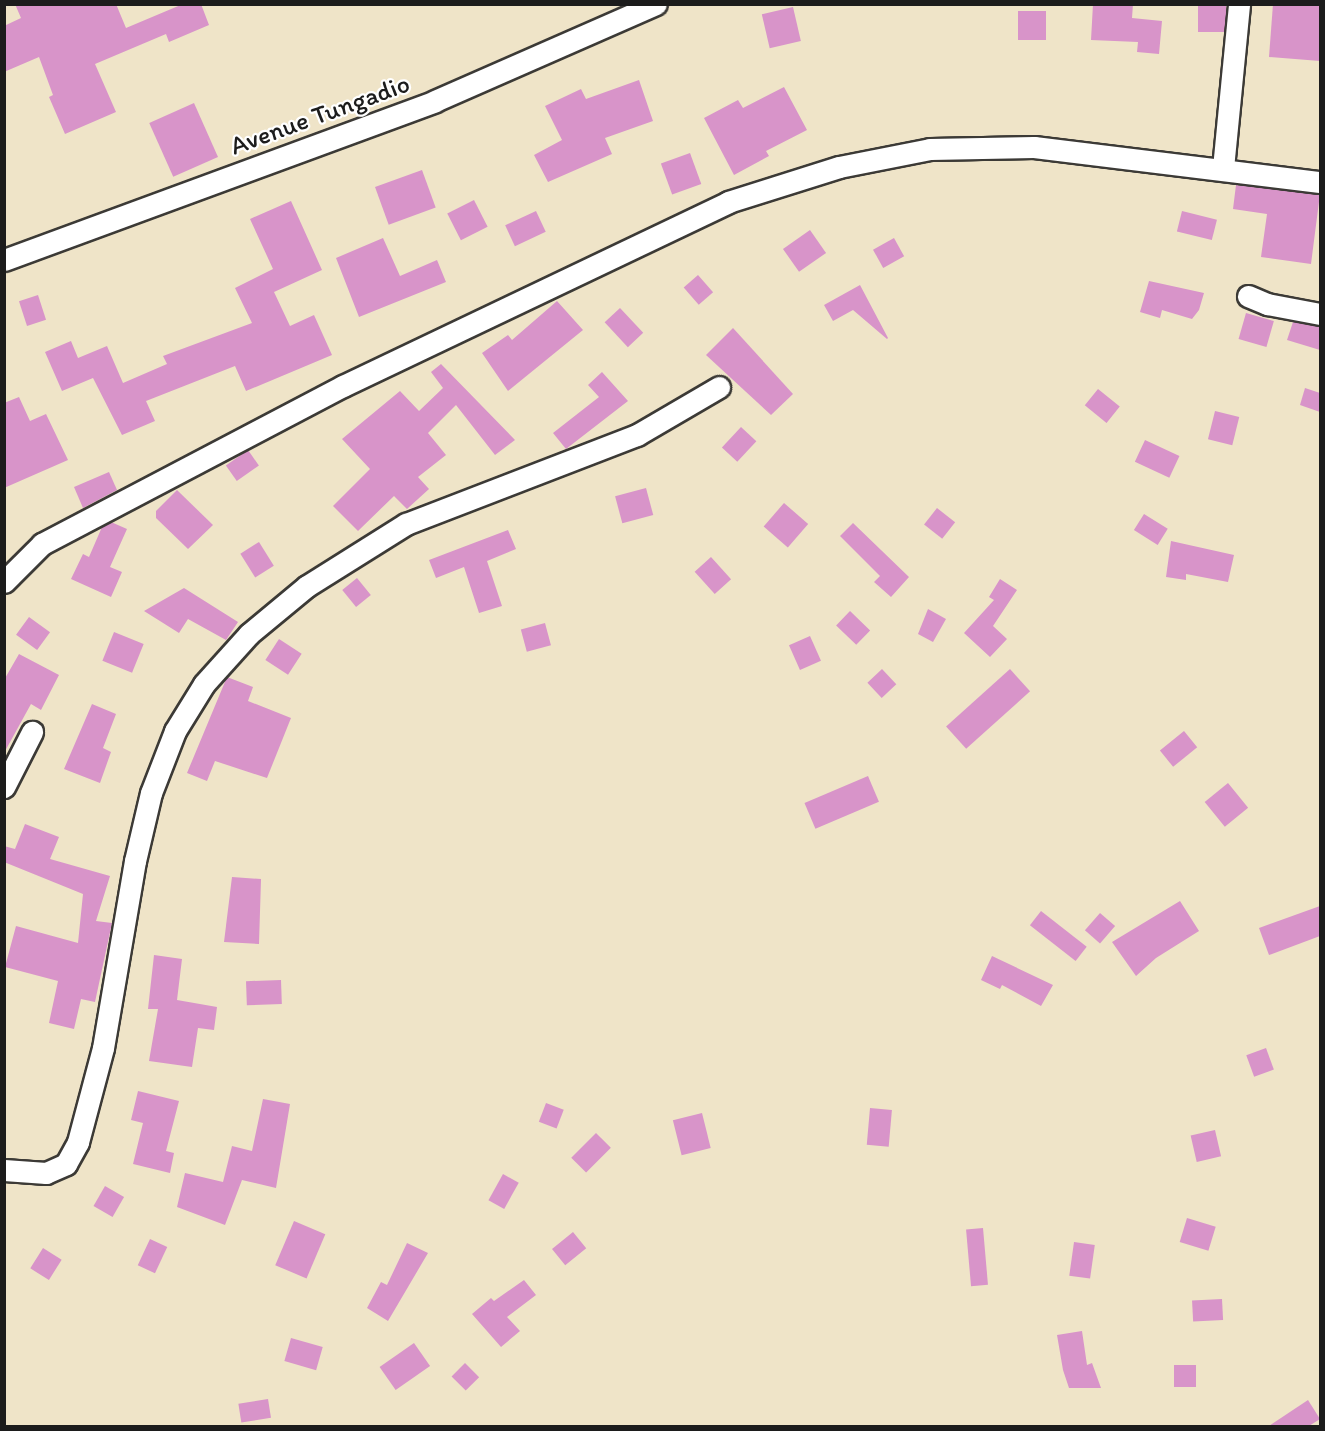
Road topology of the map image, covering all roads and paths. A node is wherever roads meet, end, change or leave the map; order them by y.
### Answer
1 (1239, 4) edge
2 (652, 5) edge
3 (1223, 168) junction
4 (1320, 182) edge
5 (4, 260) edge
6 (1248, 296) dead end
7 (1320, 314) edge
8 (719, 387) dead end
9 (4, 582) edge
10 (32, 732) dead end
11 (4, 787) edge
12 (4, 1170) edge

1 - 3 street
2 - 5 street, Avenue Tungadio
3 - 4 street
3 - 9 street
6 - 7 street
8 - 12 street
10 - 11 street

